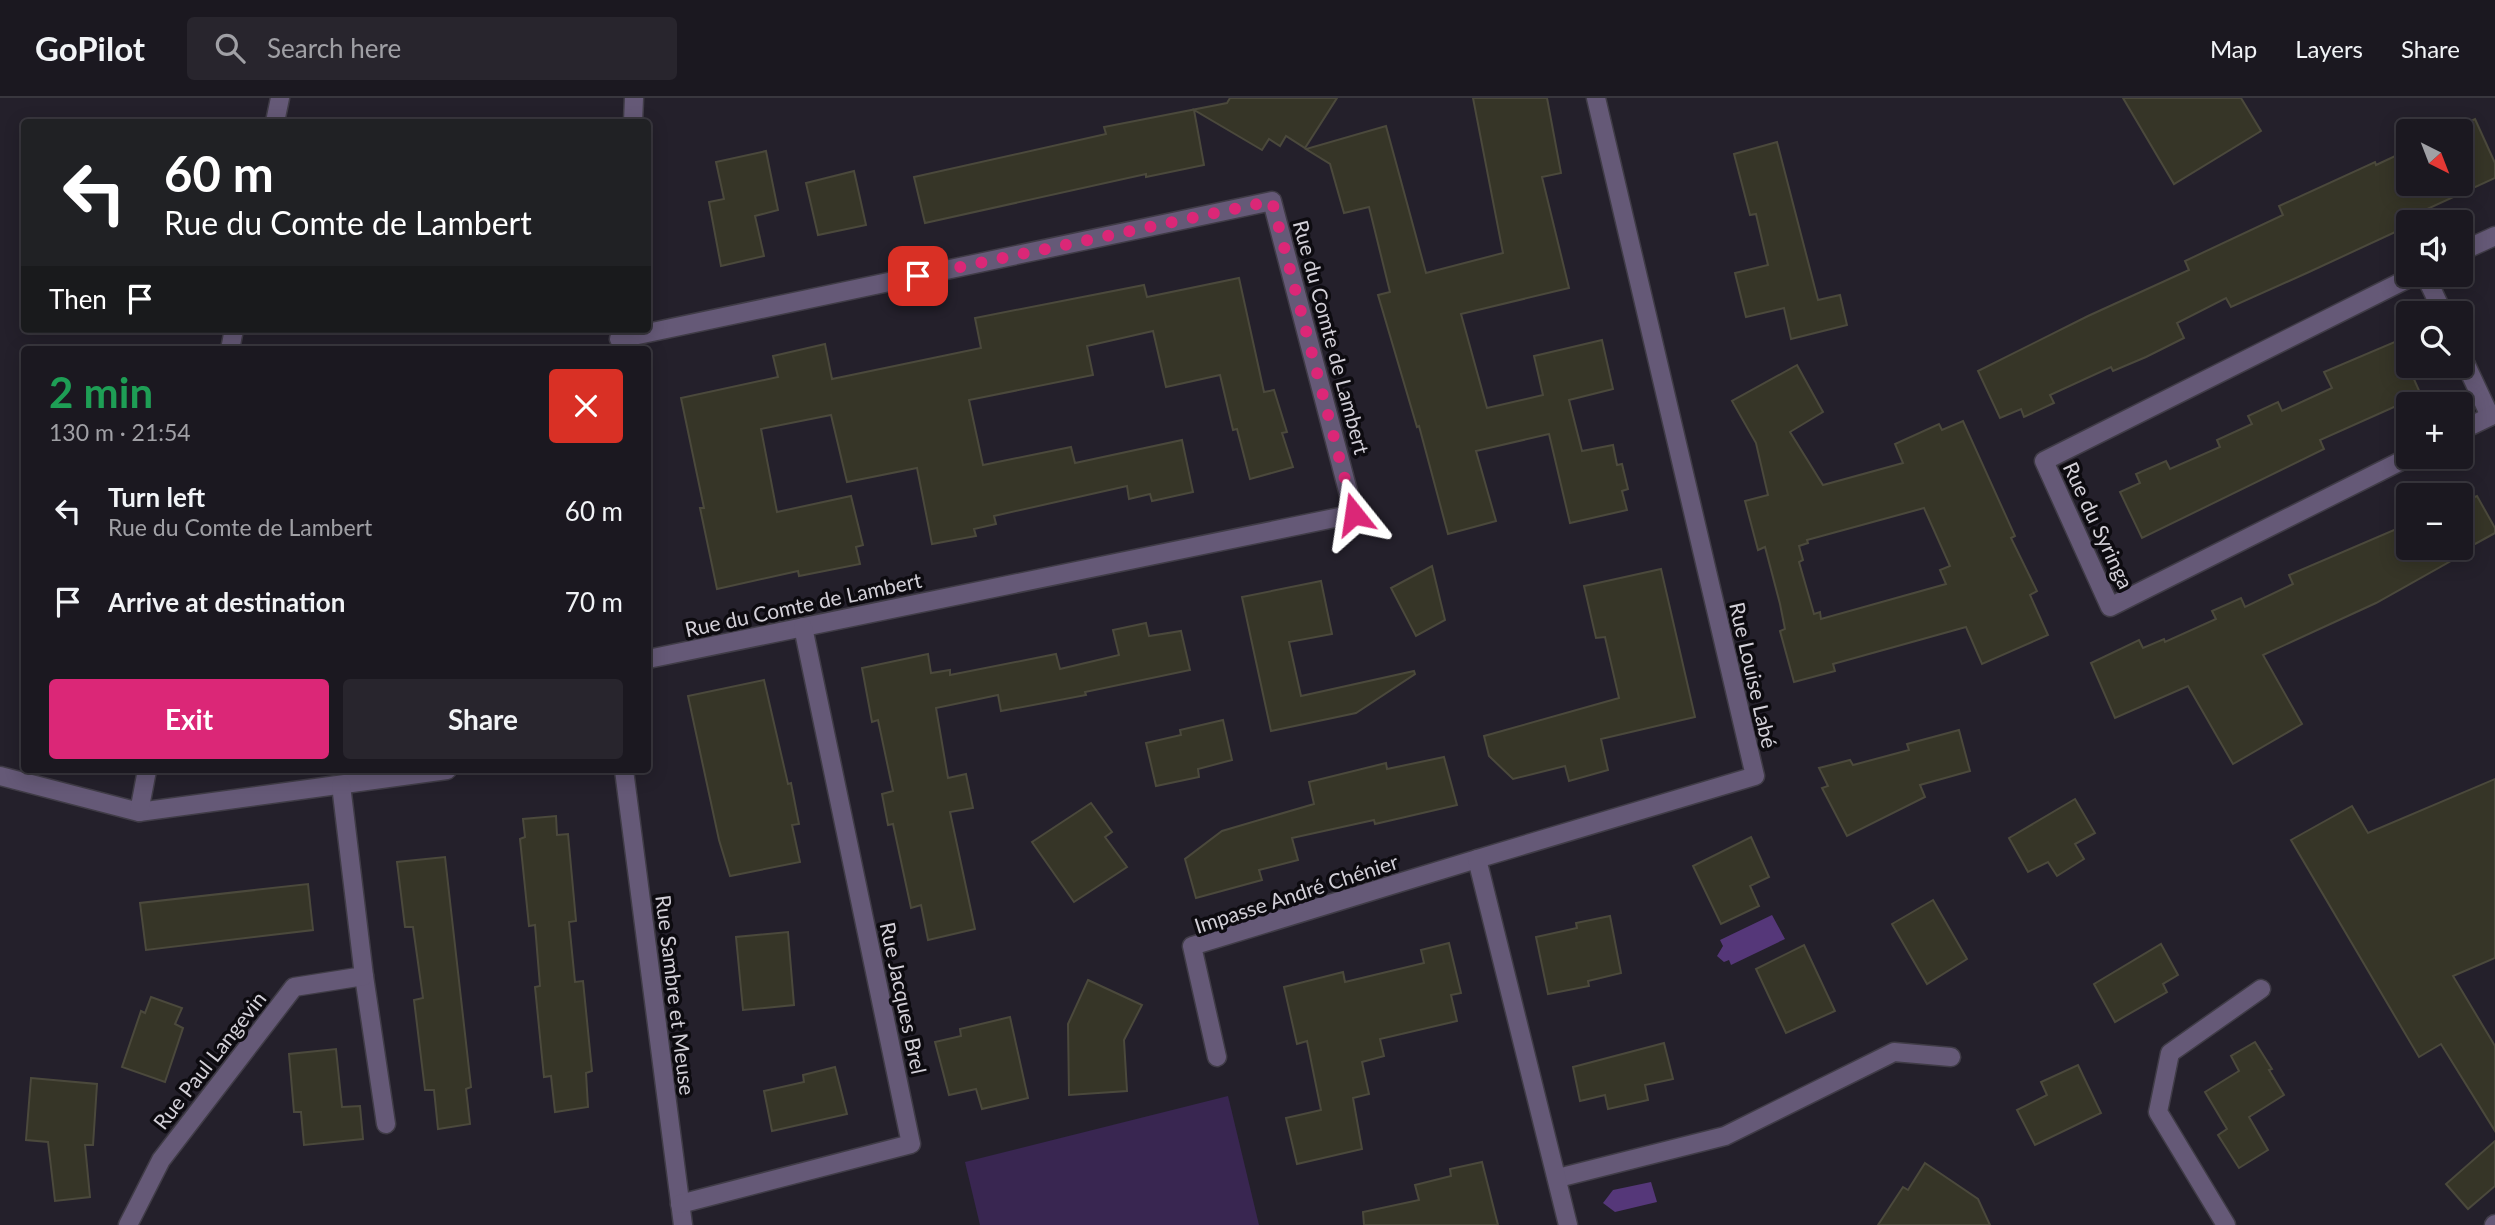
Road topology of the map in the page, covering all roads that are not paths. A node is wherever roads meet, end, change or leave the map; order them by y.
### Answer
1 (280, 98) edge
2 (634, 98) edge
3 (1596, 98) edge
4 (276, 119) edge
5 (633, 119) edge
6 (2495, 236) edge
7 (2473, 246) edge
8 (2396, 285) edge
9 (651, 332) edge
10 (647, 333) edge
11 (619, 339) edge
12 (2473, 378) edge
13 (2492, 415) edge
14 (2473, 424) edge
15 (2396, 464) edge
16 (803, 627) junction
17 (651, 658) edge
18 (146, 773) edge
19 (426, 773) edge
20 (624, 773) edge
21 (0, 776) edge
22 (341, 785) junction
23 (139, 811) junction
24 (1477, 859) junction
25 (364, 976) junction
26 (2262, 989) dead end
27 (1217, 1057) dead end
28 (1951, 1057) dead end
29 (386, 1124) dead end
30 (1558, 1178) junction
31 (680, 1204) junction
32 (128, 1225) edge
33 (683, 1225) edge
34 (1569, 1225) edge
35 (2226, 1225) edge

1 - 4 street
2 - 5 street
3 - 24 street, Rue Louise Labé
6 - 7 street
8 - 15 street, Rue du Syringa
9 - 16 street, Rue du Comte de Lambert
10 - 11 street, Rue du Comte de Lambert
12 - 13 street
13 - 14 street
16 - 17 street, Rue du Comte de Lambert
16 - 31 street, Rue Jacques Brel
18 - 23 street
19 - 22 street
20 - 31 street, Rue Sambre et Meuse
21 - 23 street
22 - 23 street
22 - 25 street
24 - 27 street, Impasse André Chénier
24 - 30 street
25 - 29 street
25 - 32 street, Rue Paul Langevin
26 - 35 street
28 - 30 street
30 - 34 street
31 - 33 street, Rue Sambre et Meuse

